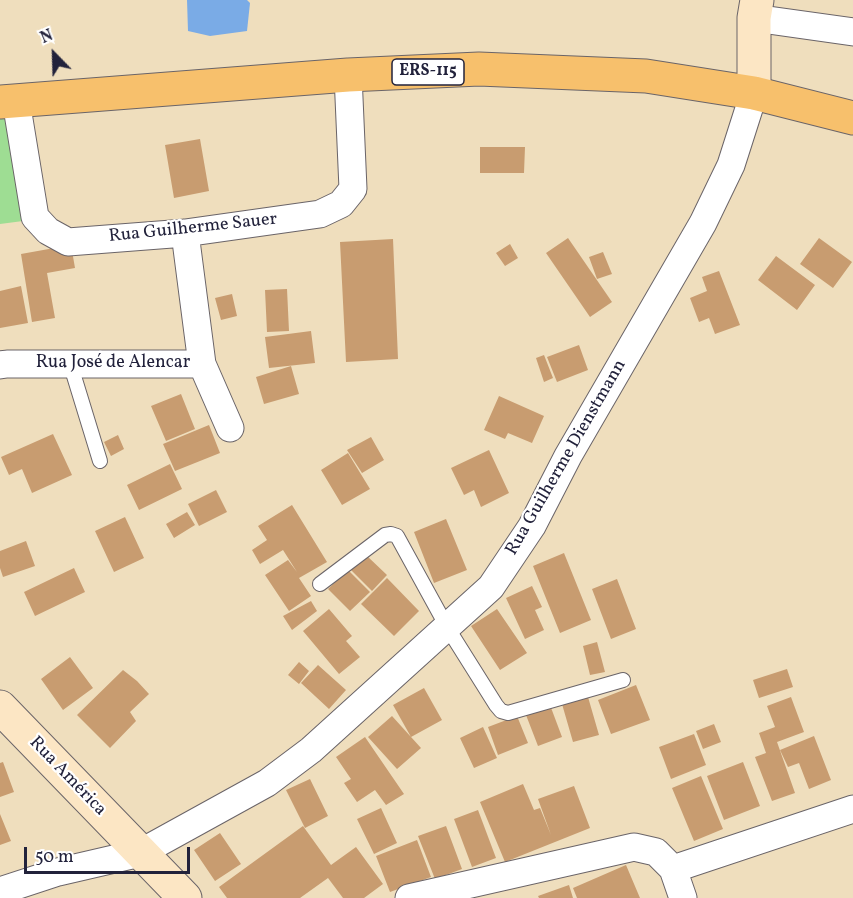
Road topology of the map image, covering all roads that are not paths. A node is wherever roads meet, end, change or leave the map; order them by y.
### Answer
1 (755, 9) edge
2 (853, 32) edge
3 (348, 75) junction
4 (754, 93) junction
5 (8, 102) edge
6 (853, 118) edge
7 (185, 233) junction
8 (70, 363) junction
9 (202, 364) junction
10 (0, 365) edge
11 (230, 428) dead end
12 (100, 461) dead end
13 (320, 584) dead end
14 (447, 627) junction
15 (623, 680) dead end
16 (0, 707) edge
17 (853, 809) edge
18 (140, 853) junction
19 (674, 868) junction
20 (0, 891) edge
21 (185, 898) edge
22 (410, 898) edge
23 (683, 898) edge

1 - 2 street
1 - 4 street
3 - 4 main road, ERS-115
3 - 5 main road, ERS-115
3 - 7 street, Rua Guilherme Sauer
4 - 6 main road, ERS-115
4 - 14 street, Rua Guilherme Dienstmann
5 - 7 street, Rua Guilherme Sauer
7 - 9 street, Rua José de Alencar
8 - 9 street, Rua José de Alencar
8 - 10 street, Rua José de Alencar
8 - 12 lane
9 - 11 street
13 - 14 lane
14 - 15 lane
14 - 18 street, Rua Guilherme Dienstmann
16 - 18 street, Rua América
17 - 19 street
18 - 20 street, Rua Guilherme Dienstmann
18 - 21 street, Rua América
19 - 22 street
19 - 23 street

